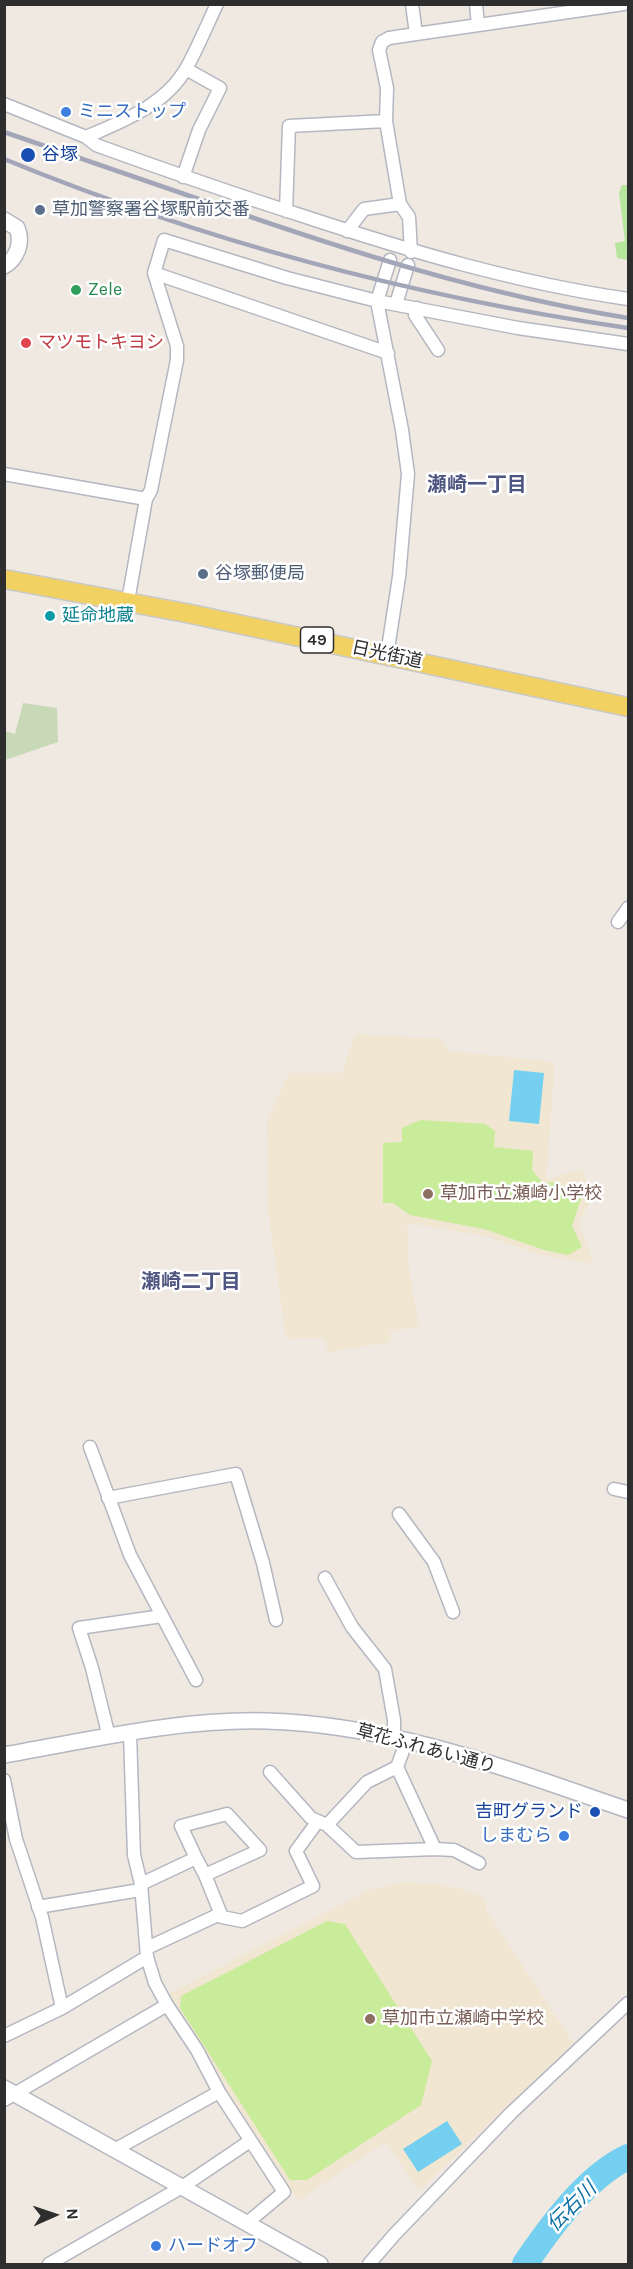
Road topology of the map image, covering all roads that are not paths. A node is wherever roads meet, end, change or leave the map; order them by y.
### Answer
1 (217, 4) edge
2 (412, 4) edge
3 (476, 4) edge
4 (621, 5) edge
5 (478, 25) junction
6 (416, 34) junction
7 (186, 69) junction
8 (4, 104) edge
9 (386, 121) junction
10 (86, 137) junction
11 (183, 177) junction
12 (400, 204) junction
13 (286, 211) junction
14 (4, 220) edge
15 (347, 231) junction
16 (412, 252) junction
17 (390, 260) dead end
18 (408, 265) dead end
19 (4, 266) edge
20 (153, 273) junction
21 (628, 299) edge
22 (377, 301) junction
23 (396, 304) junction
24 (417, 308) junction
25 (628, 344) edge
26 (438, 350) dead end
27 (387, 353) junction
28 (4, 474) edge
29 (146, 499) junction
30 (4, 579) edge
31 (128, 601) junction
32 (387, 655) junction
33 (628, 707) edge
34 (628, 908) edge
35 (618, 922) dead end
36 (90, 1447) dead end
37 (614, 1489) dead end
38 (628, 1492) edge
39 (108, 1498) junction
40 (399, 1514) dead end
41 (325, 1578) dead end
42 (453, 1612) dead end
43 (162, 1616) junction
44 (276, 1620) dead end
45 (196, 1680) dead end
46 (130, 1734) junction
47 (109, 1737) junction
48 (401, 1739) junction
49 (4, 1755) edge
50 (397, 1767) junction
51 (270, 1772) dead end
52 (4, 1780) edge
53 (628, 1810) edge
54 (322, 1823) junction
55 (435, 1849) junction
56 (196, 1858) junction
57 (479, 1863) dead end
58 (205, 1875) junction
59 (140, 1887) junction
60 (38, 1907) junction
61 (220, 1914) junction
62 (147, 1952) junction
63 (628, 2003) edge
64 (167, 2005) junction
65 (62, 2008) junction
66 (4, 2036) edge
67 (219, 2092) junction
68 (8, 2094) edge
69 (250, 2141) junction
70 (116, 2149) junction
71 (182, 2187) junction
72 (248, 2223) junction
73 (49, 2265) edge
74 (320, 2265) edge
75 (369, 2265) edge

1 - 7 street
2 - 6 street
3 - 5 street
4 - 5 street
5 - 6 street
6 - 9 street
7 - 10 street
7 - 11 street
8 - 10 street
9 - 12 street
9 - 13 street
10 - 11 street
11 - 13 street
12 - 15 street
12 - 16 street
13 - 15 street
14 - 19 street
15 - 16 street
16 - 21 street
17 - 22 street
18 - 23 street
20 - 22 street
20 - 27 street
20 - 29 street
22 - 23 street
22 - 27 street
23 - 24 street
24 - 25 street
24 - 26 street
27 - 32 street
28 - 29 street
29 - 31 street
30 - 31 main road, 日光街道 / 49
31 - 32 main road, 日光街道 / 49
32 - 33 main road, 日光街道 / 49
34 - 35 street
36 - 39 street
37 - 38 street
39 - 43 street
39 - 44 street
40 - 42 street
41 - 48 street
43 - 45 street
43 - 47 street
46 - 47 street, 草花ふれあい通り
46 - 48 street, 草花ふれあい通り
46 - 59 street
47 - 49 street, 草花ふれあい通り
48 - 50 street
48 - 53 street, 草花ふれあい通り
50 - 54 street
50 - 55 street
51 - 54 street
52 - 60 street
54 - 55 street
54 - 61 street
55 - 57 street
56 - 58 street
56 - 58 street
56 - 59 street
58 - 61 street
59 - 60 street
59 - 62 street
60 - 65 street
61 - 62 street
62 - 64 street
62 - 65 street
63 - 75 street
64 - 67 street
64 - 68 street
65 - 66 street
67 - 69 street
67 - 70 street
68 - 70 street
69 - 71 street
69 - 72 street
70 - 71 street
71 - 72 street
71 - 73 street
72 - 74 street

